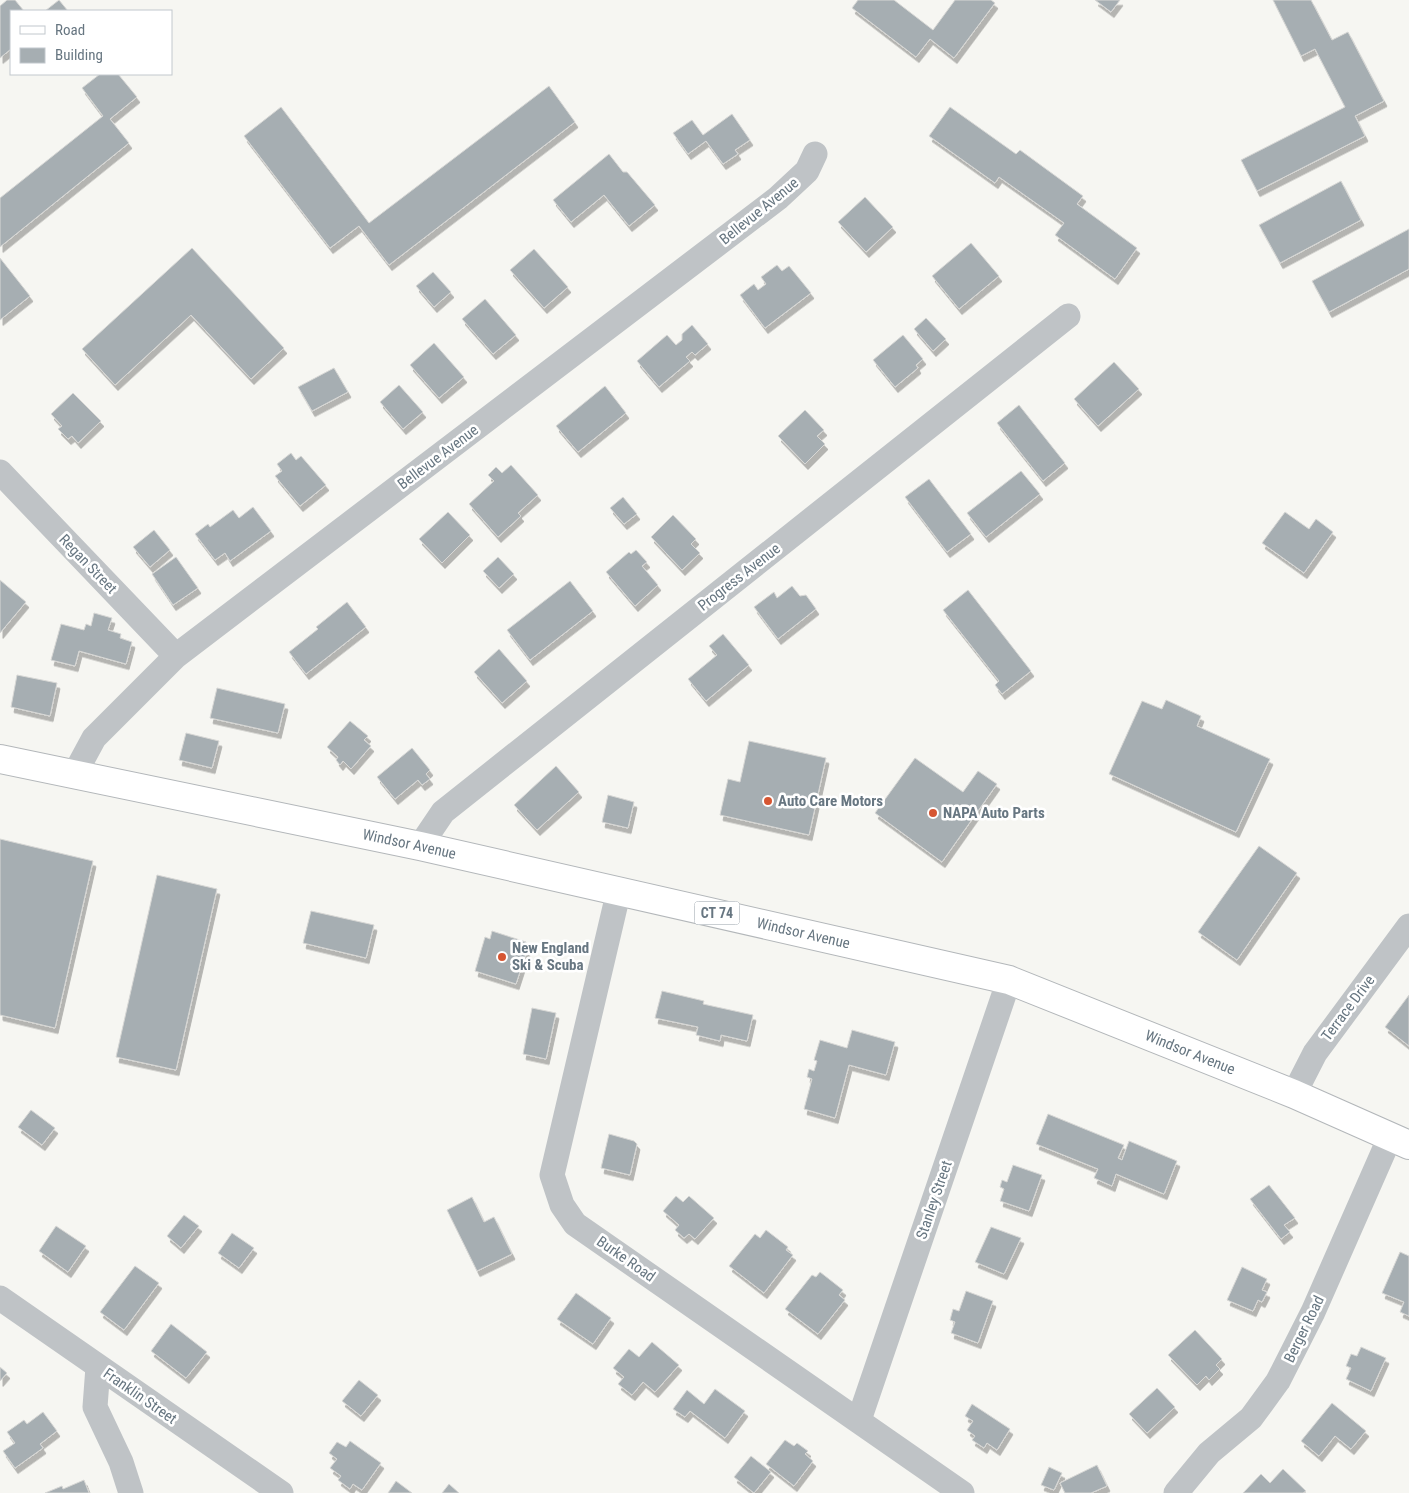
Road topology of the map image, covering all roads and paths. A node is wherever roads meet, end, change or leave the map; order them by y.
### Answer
1 (815, 154) dead end
2 (1068, 316) dead end
3 (0, 472) edge
4 (176, 656) junction
5 (0, 759) edge
6 (74, 775) junction
7 (420, 846) junction
8 (620, 890) junction
9 (1409, 926) edge
10 (1009, 980) junction
11 (1294, 1094) junction
12 (1400, 1141) edge
13 (0, 1298) edge
14 (98, 1367) junction
15 (859, 1420) junction
16 (131, 1493) edge
17 (281, 1493) edge
18 (962, 1493) edge
19 (1176, 1493) edge

1 - 4 street, Bellevue Avenue
2 - 7 street, Progress Avenue
3 - 4 street, Regan Street
4 - 6 street, Bellevue Avenue
5 - 6 main road, Windsor Avenue / CT 74
6 - 7 main road, Windsor Avenue / CT 74
7 - 8 main road, Windsor Avenue / CT 74
8 - 10 main road, Windsor Avenue / CT 74
8 - 15 street, Burke Road
9 - 11 street, Terrace Drive
10 - 11 main road, Windsor Avenue / CT 74
10 - 15 street, Stanley Street
11 - 12 main road, Windsor Avenue / CT 74
12 - 19 street, Berger Road
13 - 14 street, Franklin Street
14 - 16 street
14 - 17 street, Franklin Street
15 - 18 street, Burke Road

